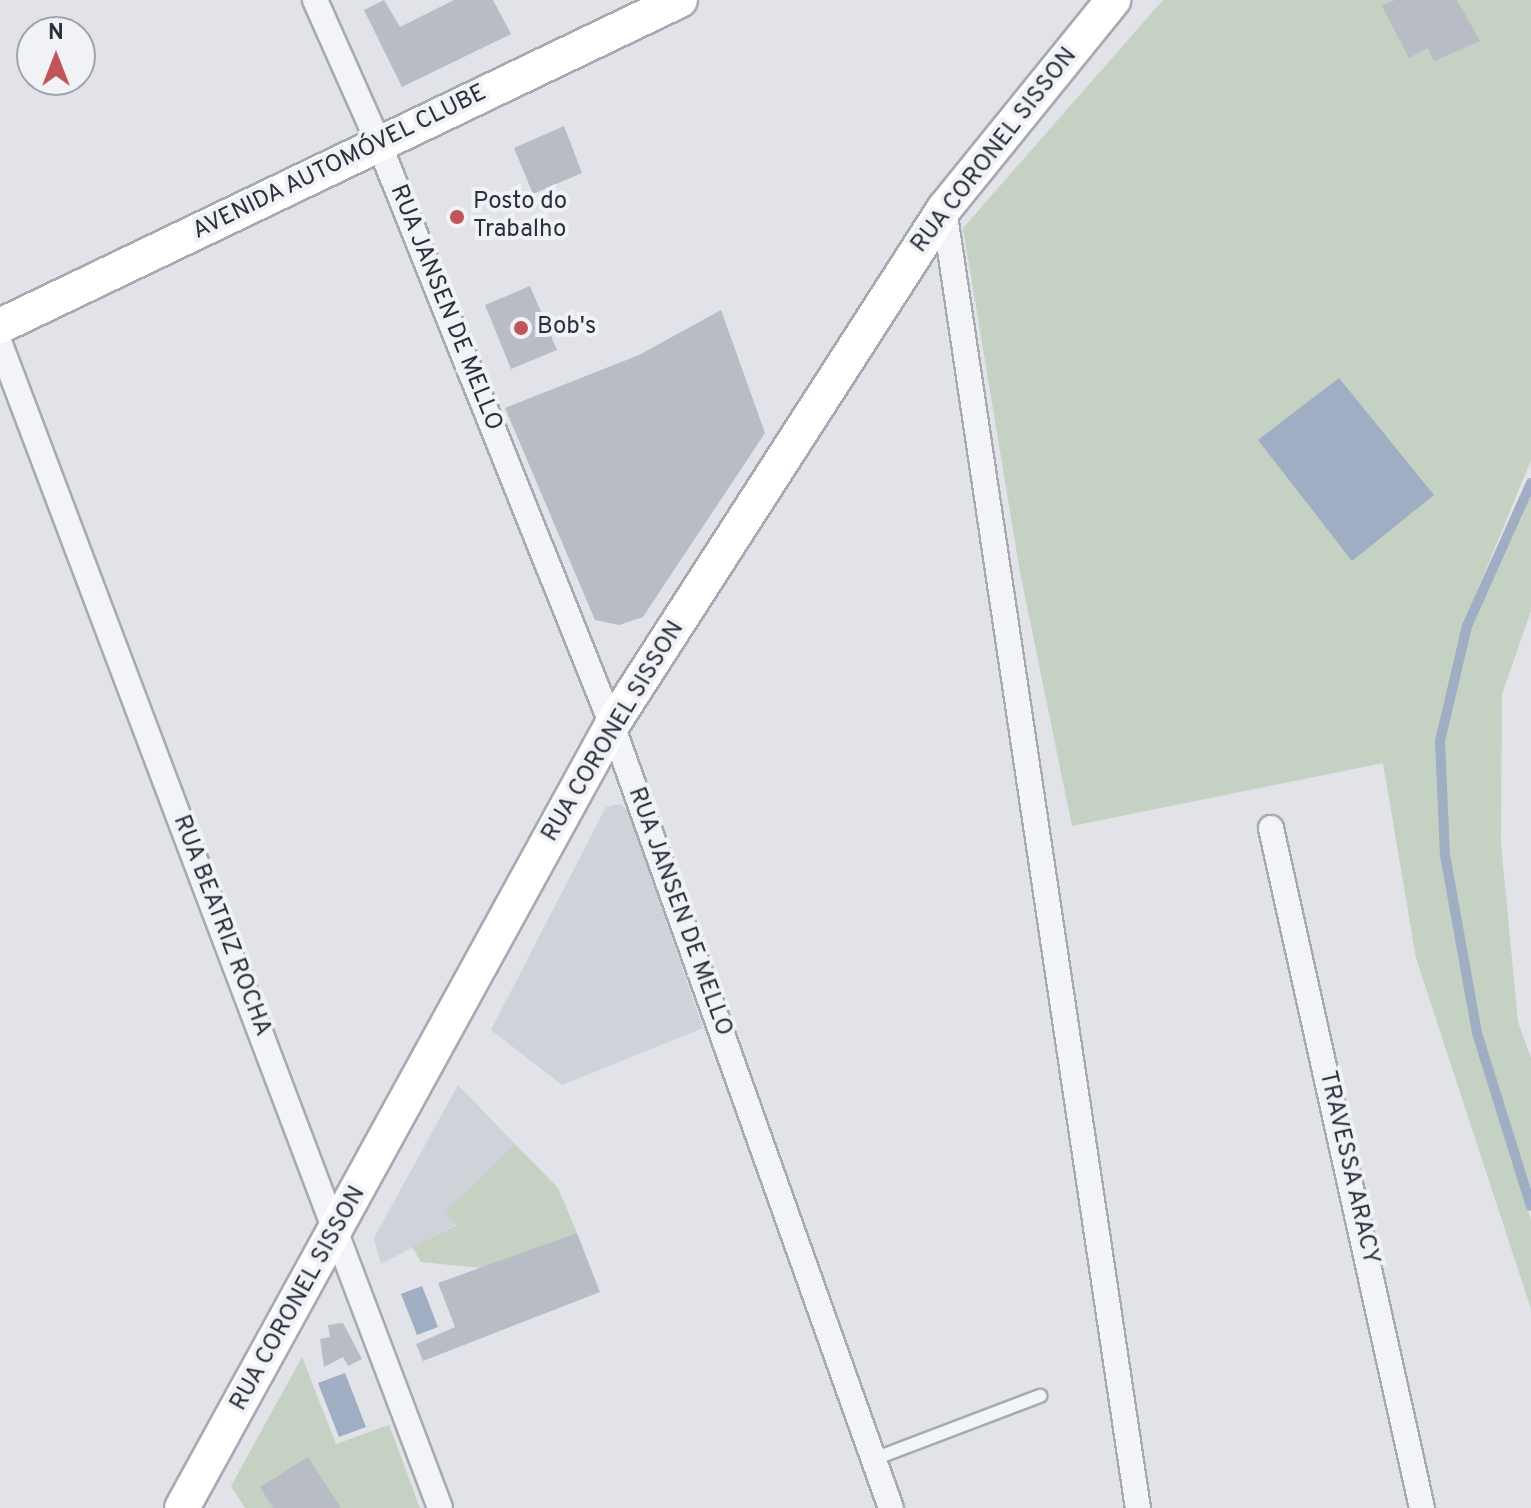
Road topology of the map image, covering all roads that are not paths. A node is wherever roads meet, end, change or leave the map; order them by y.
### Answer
1 (315, 0) edge
2 (680, 0) edge
3 (1113, 0) edge
4 (379, 144) junction
5 (944, 209) junction
6 (0, 326) edge
7 (0, 344) edge
8 (612, 725) junction
9 (1271, 828) dead end
10 (338, 1232) junction
11 (1040, 1396) dead end
12 (874, 1459) junction
13 (182, 1508) edge
14 (440, 1508) edge
15 (891, 1508) edge
16 (1138, 1508) edge
17 (1422, 1508) edge

1 - 4 street, RUA JANSEN DE MELLO
2 - 4 main road, AVENIDA AUTOMÓVEL CLUBE
3 - 5 main road, RUA CORONEL SISSON
4 - 6 main road, AVENIDA AUTOMÓVEL CLUBE
4 - 8 street, RUA JANSEN DE MELLO
5 - 8 main road, RUA CORONEL SISSON
5 - 16 street
7 - 10 street, RUA BEATRIZ ROCHA
8 - 10 main road, RUA CORONEL SISSON
8 - 12 street, RUA JANSEN DE MELLO
9 - 17 street, TRAVESSA ARACY
10 - 13 main road, RUA CORONEL SISSON
10 - 14 street, RUA BEATRIZ ROCHA
11 - 12 lane
12 - 15 street, RUA JANSEN DE MELLO

